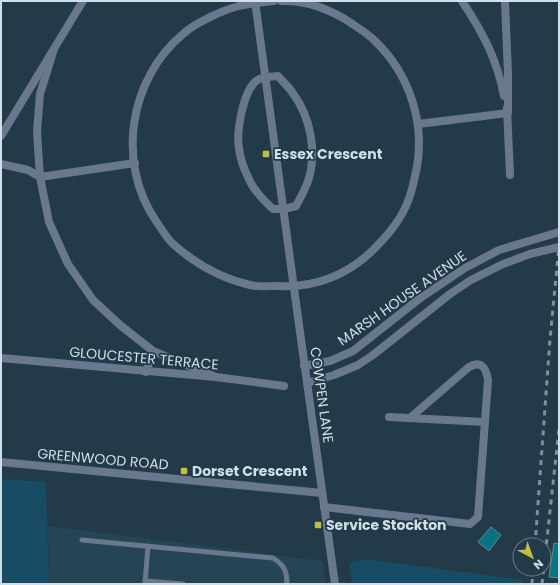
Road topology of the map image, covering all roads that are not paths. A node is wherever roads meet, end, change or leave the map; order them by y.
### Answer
1 (83, 1) edge
2 (274, 1) edge
3 (281, 1) edge
4 (462, 1) edge
5 (504, 1) edge
6 (255, 2) edge
7 (54, 49) junction
8 (265, 77) junction
9 (508, 113) junction
10 (418, 124) junction
11 (1, 136) edge
12 (135, 163) junction
13 (1, 164) edge
14 (510, 175) dead end
15 (40, 178) junction
16 (284, 210) junction
17 (559, 232) edge
18 (559, 247) edge
19 (294, 287) junction
20 (153, 351) junction
21 (1, 358) edge
22 (304, 366) junction
23 (146, 372) junction
24 (216, 377) junction
25 (307, 383) junction
26 (284, 386) dead end
27 (389, 417) dead end
28 (410, 418) junction
29 (484, 422) junction
30 (1, 462) edge
31 (322, 493) junction
32 (324, 507) junction
33 (82, 540) dead end
34 (148, 546) junction
35 (145, 582) edge
36 (183, 584) edge
37 (287, 584) edge
38 (335, 584) edge

1 - 7 street
2 - 6 street
3 - 10 street
4 - 9 street
5 - 9 street
6 - 8 street, COWPEN LANE
6 - 12 street
7 - 11 street
7 - 15 street
8 - 16 street, COWPEN LANE
8 - 16 street
8 - 16 street
9 - 10 street
9 - 14 street
10 - 19 street
12 - 15 street
12 - 19 street
13 - 15 street
15 - 20 street
16 - 19 street, COWPEN LANE
17 - 22 street, MARSH HOUSE AVENUE
18 - 25 street, MARSH HOUSE AVENUE, bridge
19 - 22 street, COWPEN LANE
20 - 23 street
20 - 24 street
21 - 23 street, GLOUCESTER TERRACE
22 - 25 street, COWPEN LANE
23 - 24 street, GLOUCESTER TERRACE
24 - 26 street, GLOUCESTER TERRACE
25 - 31 street, COWPEN LANE
27 - 28 street
28 - 29 street
28 - 29 street
29 - 32 street
30 - 31 street, GREENWOOD ROAD
31 - 32 street, COWPEN LANE
32 - 38 street, COWPEN LANE
33 - 34 lane
34 - 35 lane
34 - 37 lane
35 - 36 lane

